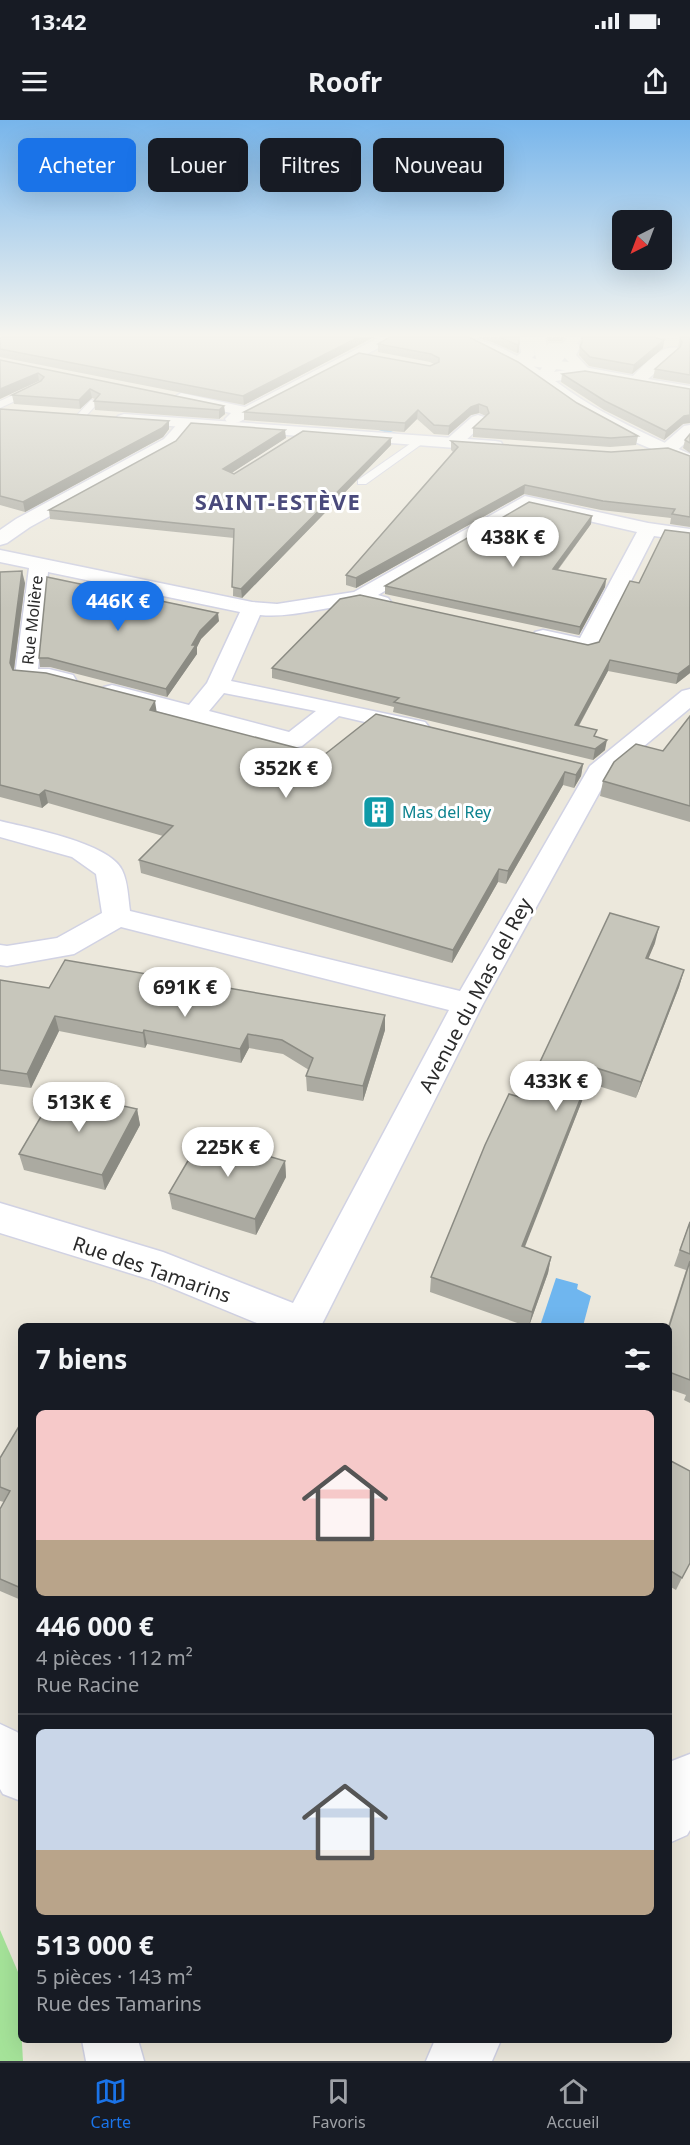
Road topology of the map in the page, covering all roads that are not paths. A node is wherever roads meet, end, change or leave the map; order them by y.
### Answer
1 (183, 428) edge
2 (252, 428) edge
3 (470, 428) edge
4 (619, 428) edge
5 (690, 430) edge
6 (304, 432) junction
7 (421, 441) junction
8 (286, 443) edge
9 (453, 443) junction
10 (509, 447) edge
11 (667, 450) junction
12 (629, 452) edge
13 (690, 460) edge
14 (362, 482) edge
15 (648, 529) junction
16 (690, 535) edge
17 (0, 539) edge
18 (0, 556) edge
19 (39, 564) junction
20 (360, 597) junction
21 (405, 607) edge
22 (252, 608) junction
23 (519, 631) edge
24 (218, 685) junction
25 (690, 696) edge
26 (335, 708) junction
27 (194, 714) junction
28 (436, 732) edge
29 (0, 829) edge
30 (117, 917) junction
31 (0, 955) edge
32 (468, 1004) junction
33 (0, 1218) edge
34 (296, 1323) edge
35 (302, 1323) edge
36 (0, 1749) edge
37 (18, 1772) edge
38 (690, 1779) edge
39 (672, 1812) edge
40 (111, 2043) edge
41 (470, 2043) edge
42 (115, 2061) edge
43 (455, 2061) edge

1 - 17 street
2 - 6 street
3 - 9 street
4 - 11 street
5 - 11 street
6 - 7 street
6 - 8 lane
7 - 9 street
7 - 14 lane
9 - 10 street
11 - 12 street
11 - 13 street
15 - 16 street
15 - 20 street
15 - 23 street
18 - 19 street
19 - 22 street
19 - 27 street, Rue Molière
20 - 21 street
20 - 22 street
22 - 24 street
24 - 26 street
24 - 27 street
25 - 32 street, Avenue du Mas del Rey
26 - 27 street
26 - 28 street
29 - 30 street
30 - 31 street
30 - 32 street
32 - 35 street, Avenue du Mas del Rey
33 - 34 street, Rue des Tamarins
36 - 37 street
38 - 39 street
40 - 42 street
41 - 43 street

